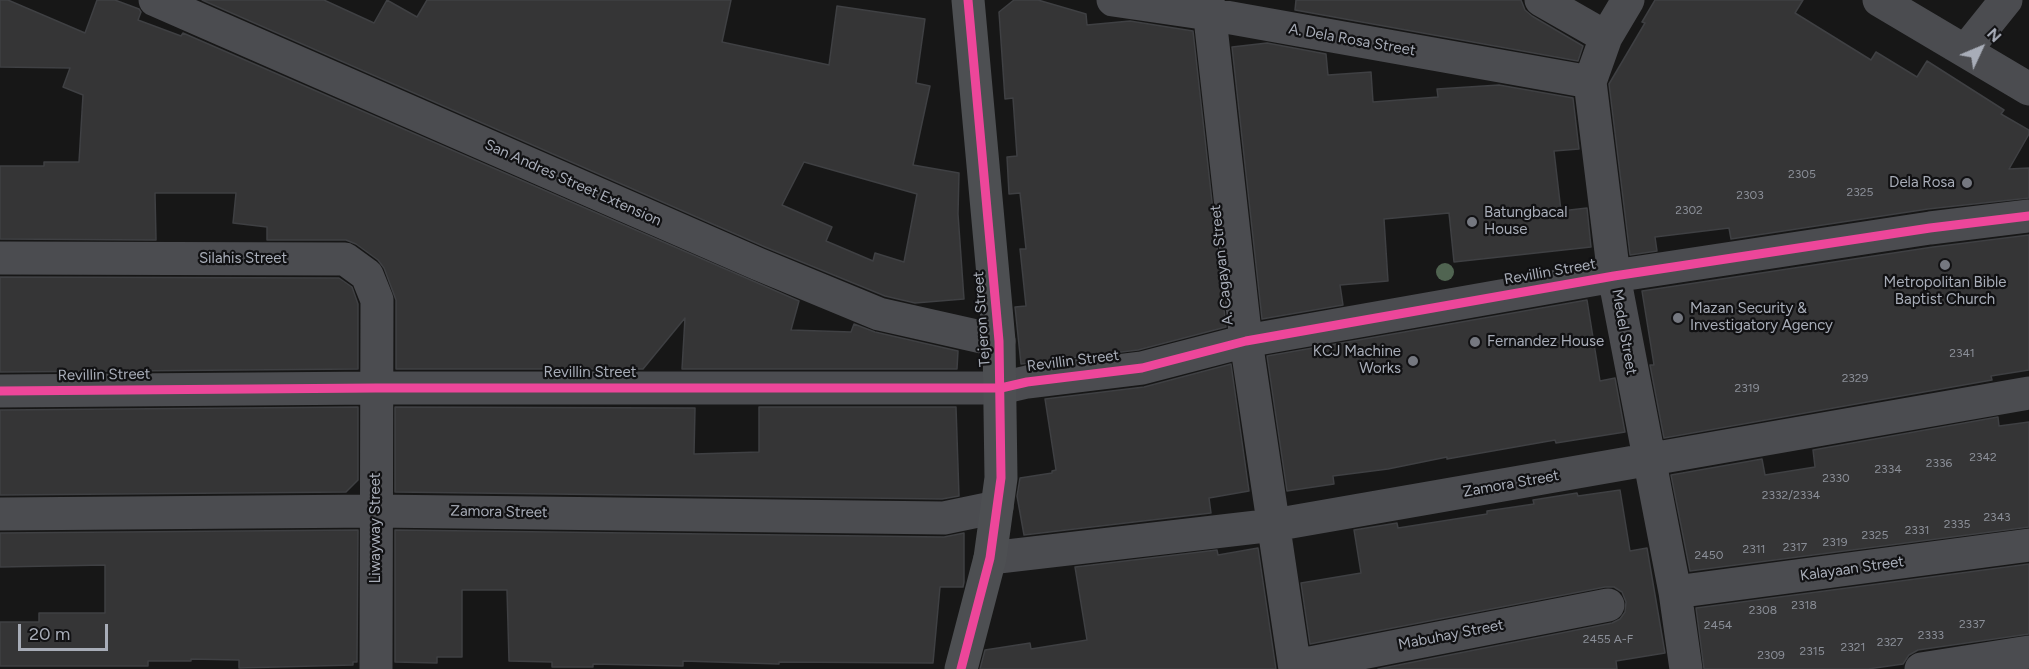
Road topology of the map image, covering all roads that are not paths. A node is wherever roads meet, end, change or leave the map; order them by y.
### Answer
1 (968, 0) edge
2 (1113, 0) edge
3 (1541, 0) edge
4 (1628, 0) edge
5 (1880, 0) edge
6 (2006, 0) edge
7 (2015, 0) edge
8 (167, 2) edge
9 (1208, 7) edge
10 (2029, 9) edge
11 (1606, 37) junction
12 (1965, 51) junction
13 (1590, 82) junction
14 (2029, 89) edge
15 (2029, 216) edge
16 (0, 258) edge
17 (1614, 276) junction
18 (999, 341) junction
19 (1246, 341) junction
20 (1001, 387) junction
21 (376, 388) junction
22 (0, 391) edge
23 (2029, 393) edge
24 (1648, 460) junction
25 (997, 507) junction
26 (375, 510) junction
27 (0, 514) edge
28 (1274, 525) junction
29 (2029, 545) edge
30 (990, 558) junction
31 (1675, 592) junction
32 (1608, 605) dead end
33 (2029, 652) edge
34 (1295, 667) edge
35 (376, 669) edge
36 (961, 669) edge
37 (1686, 669) edge
38 (1921, 669) edge

1 - 18 main road, Tejeron Street
2 - 9 street, A. Dela Rosa Street
3 - 11 street
4 - 11 street, Medel Street
5 - 12 street
6 - 12 street
7 - 10 street
8 - 18 street, San Andres Street Extension
9 - 13 street, A. Dela Rosa Street
9 - 19 street, A. Cagayan Street
11 - 13 street, Medel Street
12 - 14 street
13 - 17 street, Medel Street
15 - 17 street, Revillin Street
16 - 21 street, Silahis Street
17 - 19 street, Revillin Street
17 - 24 street, Medel Street
18 - 20 main road, Tejeron Street
19 - 20 street, Revillin Street
19 - 28 street, A. Cagayan Street
20 - 21 street, Revillin Street
20 - 25 main road, Tejeron Street
21 - 22 street, Revillin Street
21 - 26 street, Liwayway Street
23 - 24 street, Zamora Street
24 - 28 street, Zamora Street
24 - 31 street, Medel Street
25 - 26 street, Zamora Street
25 - 30 main road, Tejeron Street
26 - 27 street, Zamora Street
26 - 35 street, Liwayway Street
28 - 30 street, Zamora Street
28 - 34 street, A. Cagayan Street
29 - 31 street, Kalayaan Street
30 - 36 main road, Tejeron Street
31 - 37 street, Medel Street
32 - 34 street, Mabuhay Street
33 - 38 street

